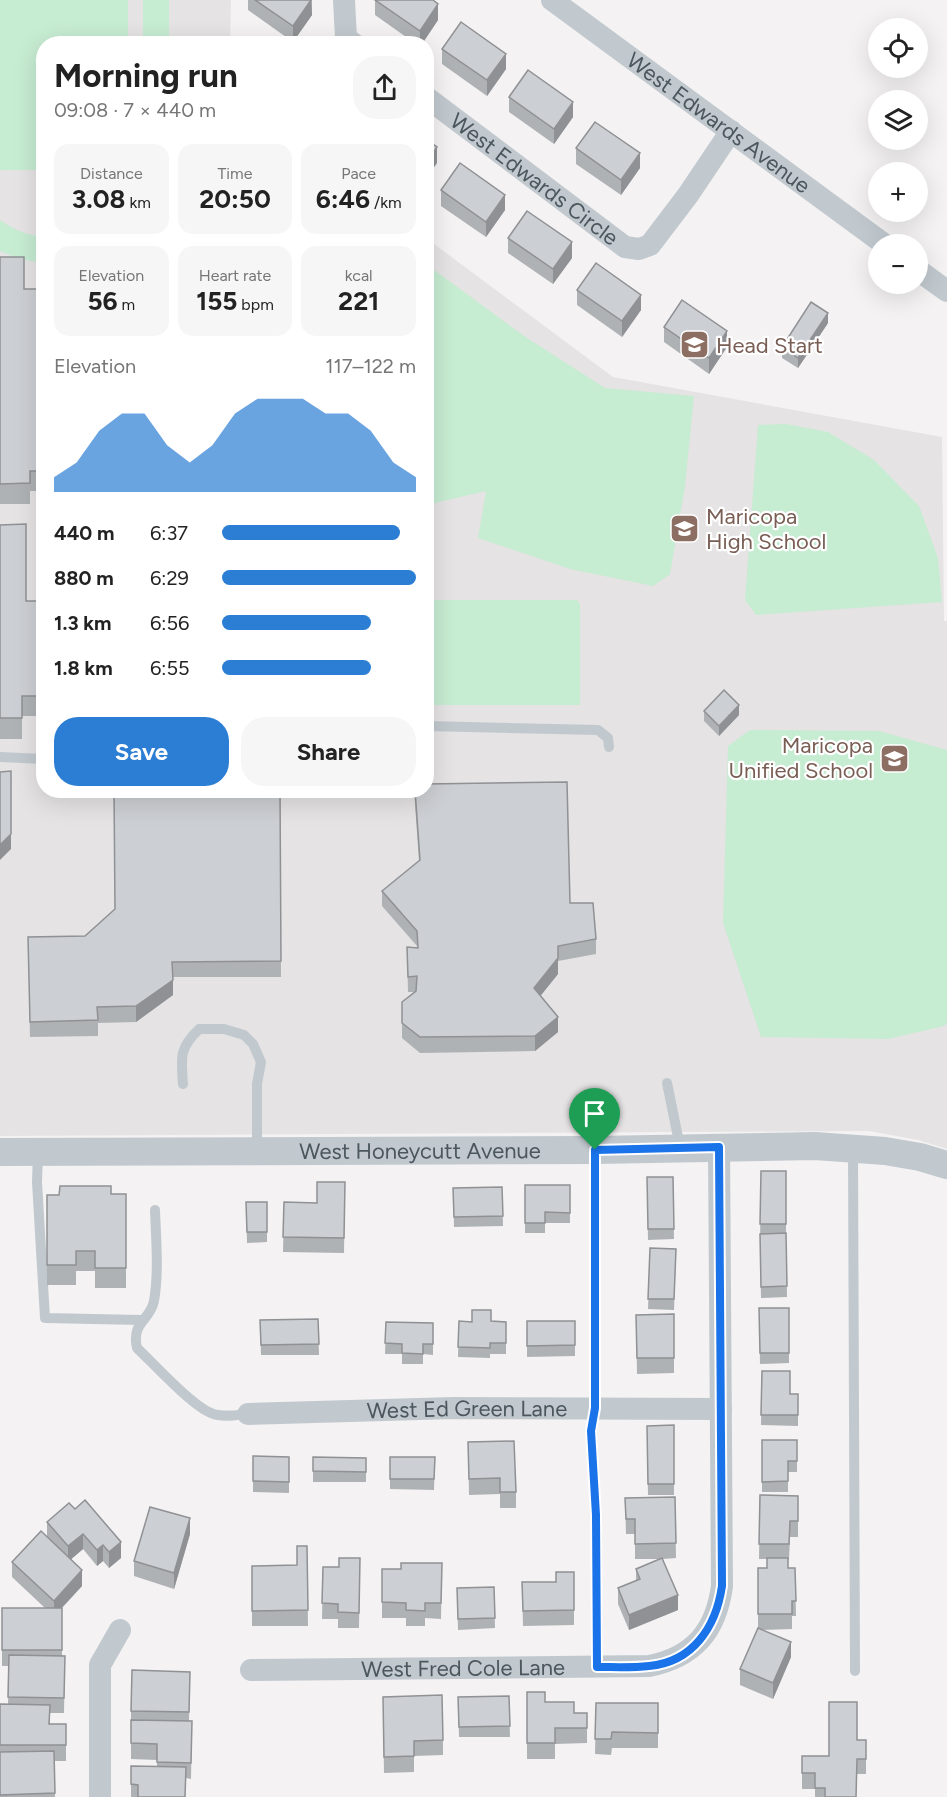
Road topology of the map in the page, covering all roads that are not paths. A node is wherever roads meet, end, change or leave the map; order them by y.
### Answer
1 (344, 0) edge
2 (552, 0) edge
3 (346, 36) edge
4 (434, 104) edge
5 (731, 131) junction
6 (870, 234) edge
7 (928, 277) edge
8 (947, 291) edge
9 (434, 726) edge
10 (609, 747) dead end
11 (0, 757) edge
12 (36, 759) edge
13 (667, 1083) dead end
14 (183, 1084) dead end
15 (719, 1147) junction
16 (680, 1148) junction
17 (853, 1148) junction
18 (257, 1150) junction
19 (595, 1150) junction
20 (0, 1152) edge
21 (38, 1152) junction
22 (947, 1165) edge
23 (156, 1210) dead end
24 (142, 1320) junction
25 (595, 1408) junction
26 (721, 1409) junction
27 (248, 1414) joint
28 (120, 1630) dead end
29 (597, 1667) junction
30 (250, 1670) dead end
31 (855, 1671) dead end
32 (100, 1797) edge

1 - 3 street
2 - 5 street, West Edwards Avenue
4 - 5 street, West Edwards Circle
5 - 6 street, West Edwards Avenue
7 - 8 street
9 - 10 lane
11 - 12 lane
13 - 16 lane
14 - 18 lane
15 - 16 street, West Honeycutt Avenue
15 - 17 street, West Honeycutt Avenue
15 - 26 street
16 - 19 street, West Honeycutt Avenue
17 - 22 street, West Honeycutt Avenue
17 - 31 lane
18 - 19 street, West Honeycutt Avenue
18 - 21 street, West Honeycutt Avenue
19 - 25 lane
20 - 21 street, West Honeycutt Avenue
21 - 24 lane
23 - 24 lane
24 - 27 lane
25 - 26 street, West Ed Green Lane
25 - 27 street, West Ed Green Lane
25 - 29 lane
26 - 29 street, West Fred Cole Lane
28 - 32 street
29 - 30 street, West Fred Cole Lane

